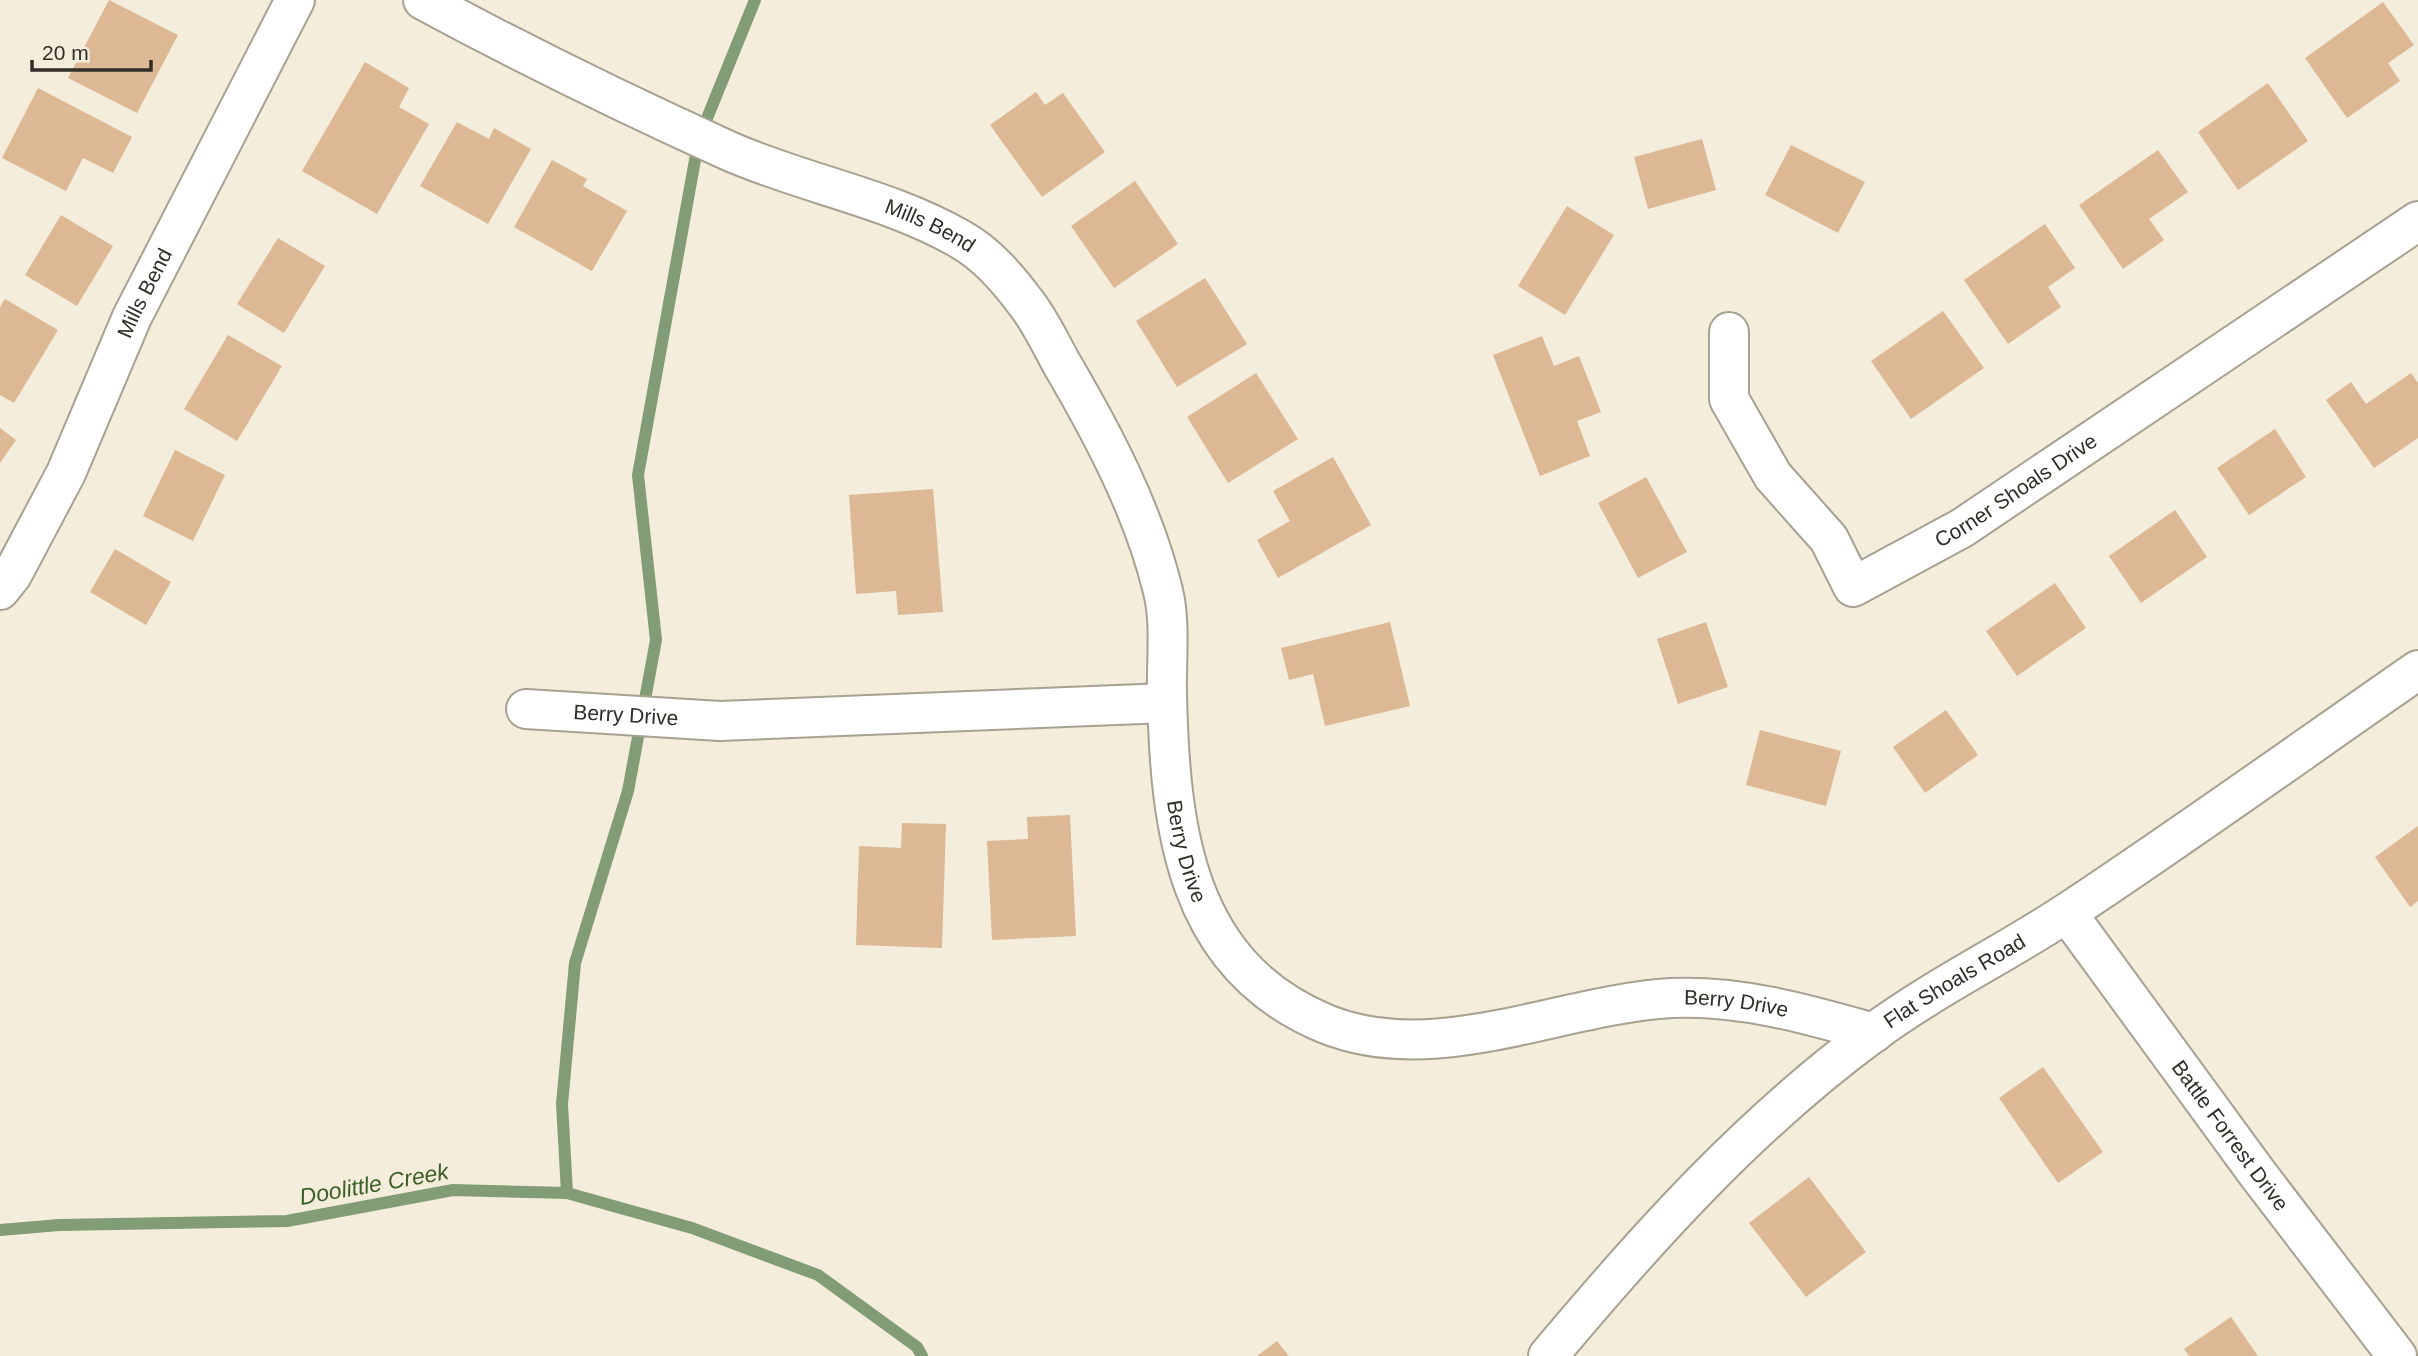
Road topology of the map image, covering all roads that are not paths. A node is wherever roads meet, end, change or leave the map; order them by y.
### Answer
1 (295, 0) edge
2 (423, 0) edge
3 (2418, 222) edge
4 (1729, 332) dead end
5 (0, 590) edge
6 (2418, 670) edge
7 (1167, 703) junction
8 (526, 709) dead end
9 (2067, 913) junction
10 (1874, 1033) junction
11 (1548, 1356) edge
12 (2397, 1356) edge

1 - 5 street, Mills Bend
2 - 7 street, Mills Bend
3 - 4 street, Corner Shoals Drive
6 - 9 street, Flat Shoals Road
7 - 8 street, Berry Drive
7 - 10 street, Berry Drive
9 - 10 street, Flat Shoals Road
9 - 12 street, Battle Forrest Drive
10 - 11 street, Flat Shoals Road

